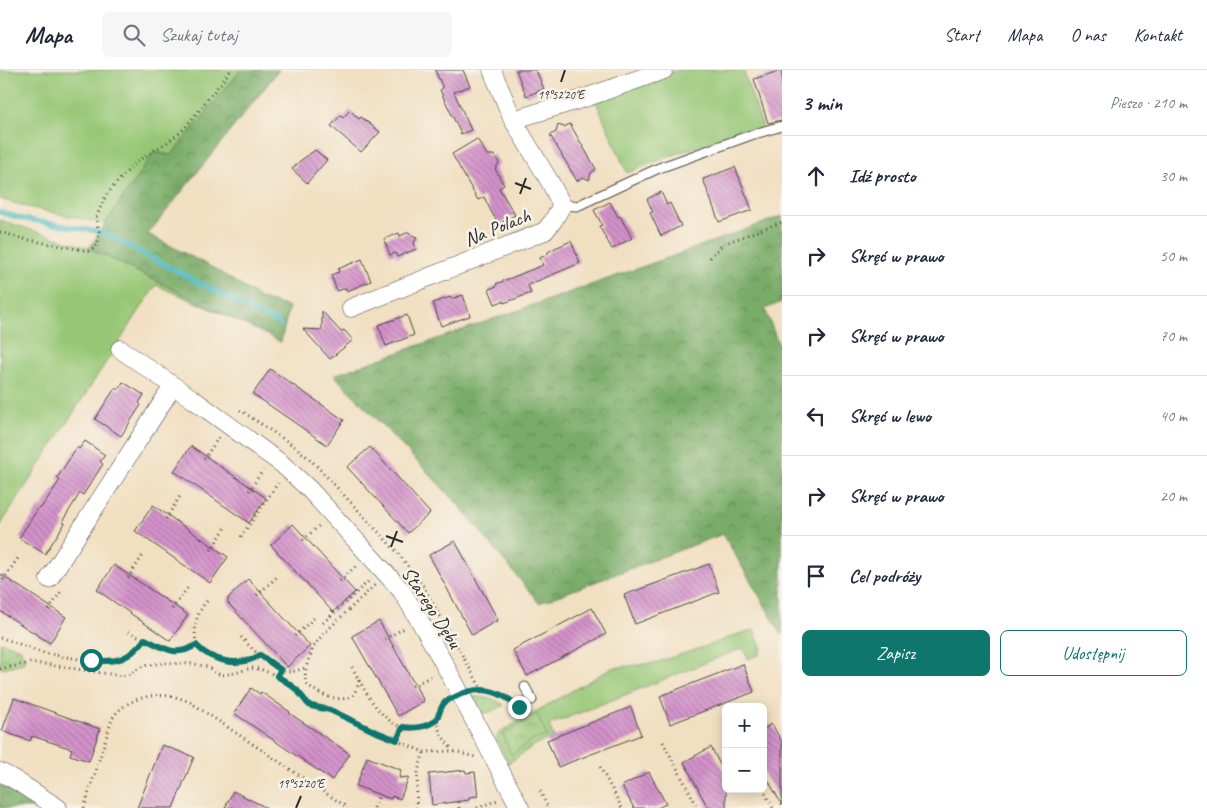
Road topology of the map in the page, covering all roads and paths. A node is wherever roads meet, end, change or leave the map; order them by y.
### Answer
1 (231, 70) edge
2 (492, 70) edge
3 (664, 70) edge
4 (513, 120) junction
5 (782, 126) edge
6 (562, 204) junction
7 (782, 222) edge
8 (0, 232) edge
9 (710, 258) dead end
10 (352, 308) dead end
11 (120, 350) dead end
12 (173, 386) junction
13 (222, 432) dead end
14 (204, 459) dead end
15 (267, 464) dead end
16 (283, 476) dead end
17 (249, 491) dead end
18 (180, 496) dead end
19 (166, 519) dead end
20 (325, 520) dead end
21 (226, 527) dead end
22 (241, 537) dead end
23 (303, 540) dead end
24 (211, 550) dead end
25 (143, 555) dead end
26 (18, 558) dead end
27 (362, 560) dead end
28 (375, 575) dead end
29 (278, 576) dead end
30 (128, 578) dead end
31 (3, 580) dead end
32 (379, 580) dead end
33 (340, 581) dead end
34 (56, 583) joint
35 (189, 586) dead end
36 (257, 595) dead end
37 (206, 600) dead end
38 (172, 609) dead end
39 (49, 610) dead end
40 (316, 616) dead end
41 (323, 623) dead end
42 (410, 624) dead end
43 (128, 632) dead end
44 (295, 636) dead end
45 (240, 637) dead end
46 (0, 638) edge
47 (145, 639) junction
48 (385, 639) dead end
49 (196, 645) junction
50 (260, 655) junction
51 (307, 667) junction
52 (352, 667) dead end
53 (0, 669) edge
54 (281, 670) junction
55 (436, 674) dead end
56 (277, 676) junction
57 (359, 681) junction
58 (412, 686) dead end
59 (525, 688) dead end
60 (460, 694) junction
61 (532, 700) dead end
62 (519, 707) dead end
63 (437, 718) junction
64 (403, 727) junction
65 (397, 740) junction
66 (663, 742) dead end
67 (453, 751) junction
68 (424, 752) junction
69 (483, 759) dead end
70 (600, 767) dead end
71 (0, 772) edge
72 (540, 791) dead end
73 (765, 793) edge
74 (379, 795) dead end
75 (503, 797) dead end
76 (458, 802) dead end
77 (58, 808) edge
78 (84, 808) edge
79 (348, 808) edge
80 (374, 808) edge
81 (416, 808) edge
82 (458, 808) edge
83 (476, 808) edge
84 (520, 808) edge
85 (548, 808) edge
86 (622, 808) edge
87 (698, 808) edge
88 (773, 808) edge

1 - 8 path
2 - 4 street
3 - 4 street
4 - 6 street
5 - 6 lane
6 - 10 street, Na Polach
7 - 9 path
11 - 12 street, Starego Dębu
12 - 34 street
12 - 60 street, Starego Dębu
13 - 14 path
15 - 17 path
16 - 22 path
18 - 19 path
20 - 23 path
21 - 24 path
25 - 30 path
26 - 31 path
27 - 33 path
28 - 41 path
29 - 36 path
32 - 51 path
34 - 39 path
35 - 38 path
37 - 49 path
40 - 44 path
42 - 48 path
43 - 47 path
45 - 50 path
46 - 47 path
47 - 49 path
49 - 50 path
50 - 54 path
51 - 54 path
51 - 57 path
52 - 57 path
53 - 56 path
54 - 56 path
55 - 58 path
56 - 65 path
57 - 64 path
59 - 61 lane
60 - 62 path
60 - 63 path
60 - 84 street, Starego Dębu
63 - 64 path
63 - 67 path
64 - 65 path
65 - 68 path
66 - 87 path
67 - 68 path
67 - 69 path
68 - 81 path
70 - 86 path
71 - 77 street
72 - 85 path
73 - 88 path
74 - 80 path
75 - 83 path
76 - 82 path
78 - 79 path

